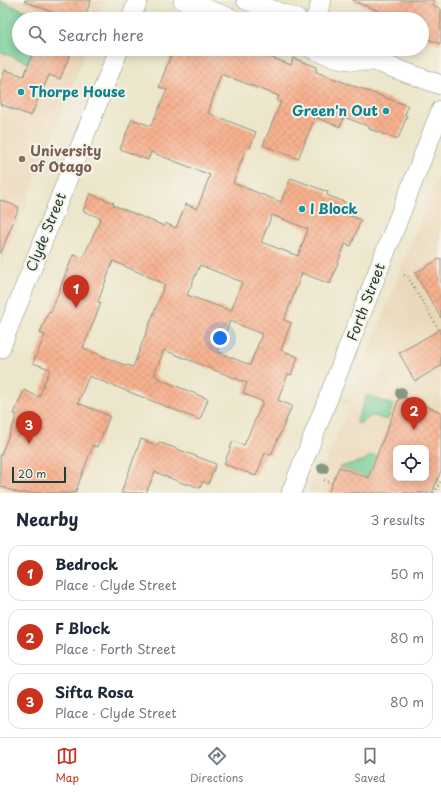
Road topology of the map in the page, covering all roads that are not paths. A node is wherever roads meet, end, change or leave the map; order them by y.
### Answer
1 (138, 0) edge
2 (183, 0) edge
3 (246, 0) edge
4 (322, 0) edge
5 (134, 12) edge
6 (215, 12) edge
7 (278, 12) edge
8 (318, 12) edge
9 (116, 56) edge
10 (334, 56) edge
11 (364, 56) edge
12 (374, 61) junction
13 (441, 85) edge
14 (441, 110) edge
15 (0, 349) edge
16 (291, 493) edge

1 - 5 street
2 - 6 street
3 - 7 street
4 - 8 street
9 - 15 street, Clyde Street
10 - 12 street
11 - 12 street
12 - 13 street
14 - 16 street, Forth Street

